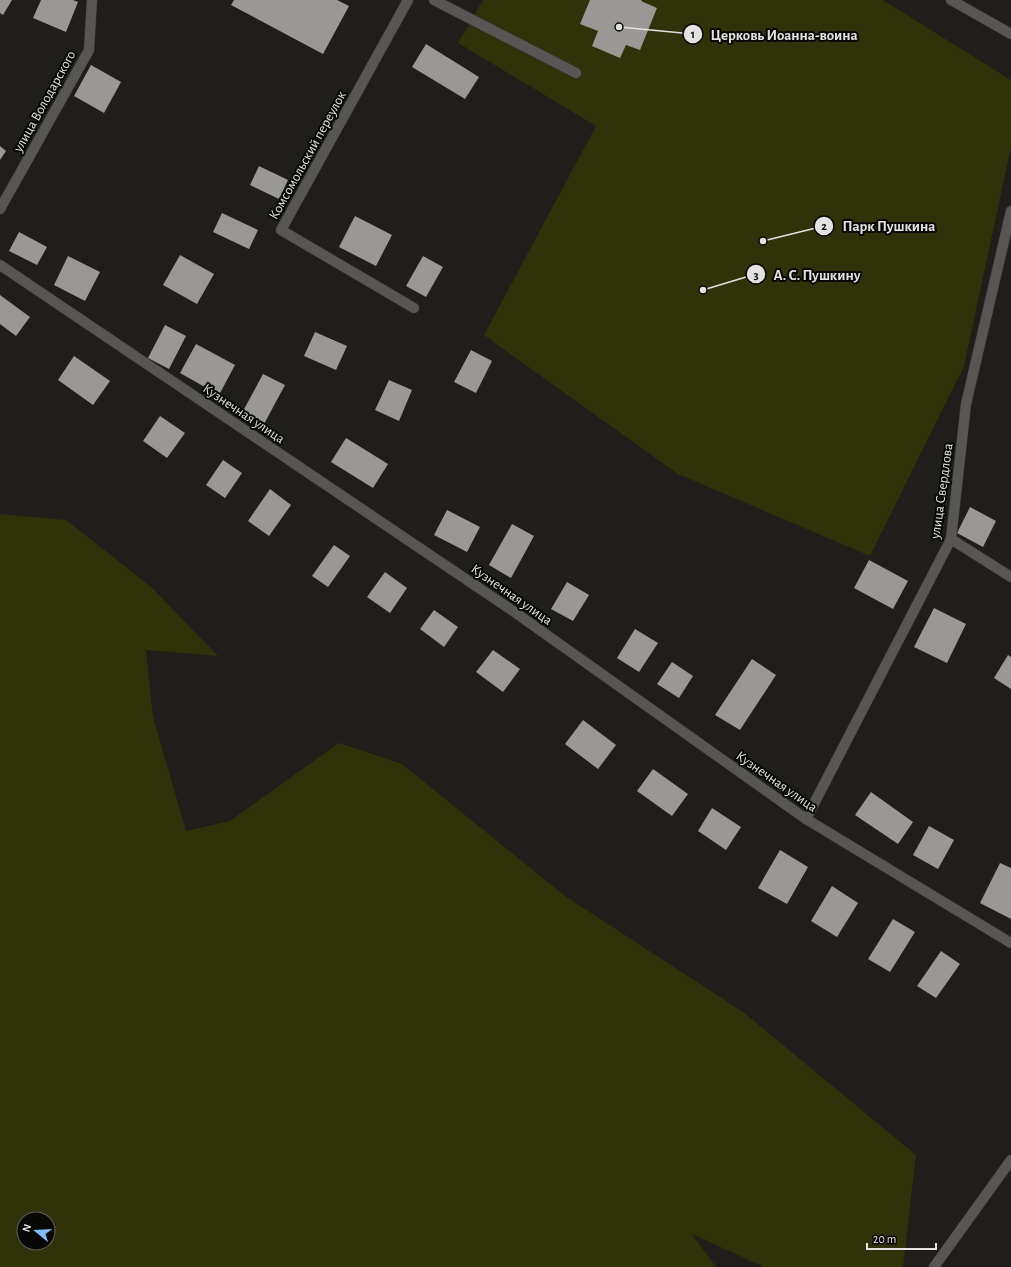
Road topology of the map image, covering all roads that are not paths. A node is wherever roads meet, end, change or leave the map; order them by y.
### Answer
1 (92, 0) edge
2 (408, 0) edge
3 (951, 0) edge
4 (437, 1) edge
5 (1011, 34) edge
6 (576, 73) dead end
7 (0, 209) edge
8 (1011, 211) edge
9 (0, 265) edge
10 (414, 308) dead end
11 (951, 540) junction
12 (1011, 578) edge
13 (806, 819) junction
14 (1011, 943) edge
15 (1011, 1160) edge
16 (934, 1267) edge

1 - 7 street, улица Володарского
2 - 10 street, Комсомольский переулок
3 - 5 street
4 - 6 street
8 - 11 street, улица Свердлова
9 - 13 street, Кузнечная улица
11 - 12 street
11 - 13 street, улица Свердлова
13 - 14 street, Кузнечная улица
15 - 16 street

